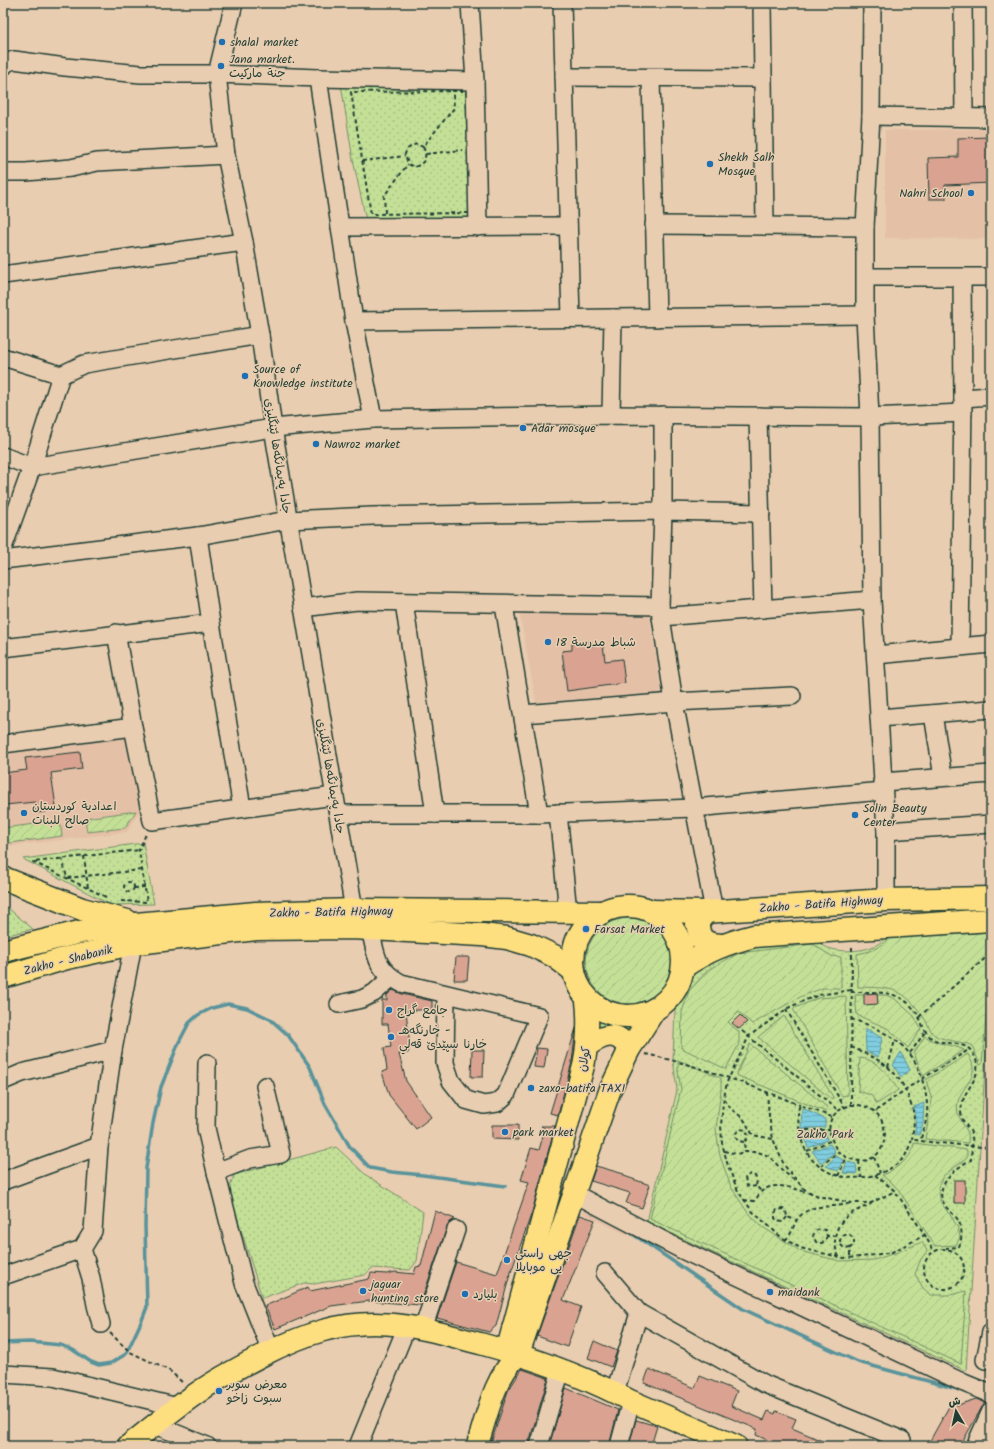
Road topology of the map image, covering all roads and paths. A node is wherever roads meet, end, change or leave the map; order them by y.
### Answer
1 (234, 3) edge
2 (470, 3) edge
3 (562, 3) edge
4 (762, 3) edge
5 (872, 3) edge
6 (963, 3) edge
7 (3, 67) edge
8 (217, 74) junction
9 (564, 77) junction
10 (318, 78) junction
11 (650, 78) junction
12 (763, 78) junction
13 (475, 81) junction
14 (453, 86) junction
15 (871, 116) junction
16 (964, 117) junction
17 (991, 118) edge
18 (423, 146) junction
19 (469, 149) junction
20 (426, 154) junction
21 (226, 155) junction
22 (405, 156) junction
23 (362, 161) junction
24 (408, 164) junction
25 (3, 172) edge
26 (386, 221) junction
27 (654, 225) junction
28 (568, 226) junction
29 (765, 226) junction
30 (340, 227) junction
31 (478, 227) junction
32 (865, 227) junction
33 (244, 242) junction
34 (3, 275) edge
35 (866, 277) junction
36 (991, 277) edge
37 (962, 278) junction
38 (865, 315) junction
39 (571, 318) junction
40 (613, 318) junction
41 (656, 318) junction
42 (354, 321) junction
43 (260, 335) junction
44 (3, 357) edge
45 (61, 375) junction
46 (991, 396) edge
47 (963, 406) junction
48 (611, 415) junction
49 (663, 415) junction
50 (758, 416) junction
51 (870, 416) junction
52 (373, 419) junction
53 (273, 428) junction
54 (3, 456) edge
55 (32, 467) junction
56 (663, 511) junction
57 (761, 513) junction
58 (288, 520) junction
59 (198, 536) junction
60 (3, 548) edge
61 (3, 560) edge
62 (872, 600) junction
63 (404, 602) junction
64 (504, 604) junction
65 (303, 608) junction
66 (763, 609) junction
67 (660, 612) junction
68 (211, 623) junction
69 (116, 634) junction
70 (991, 644) edge
71 (960, 646) junction
72 (3, 648) edge
73 (876, 654) junction
74 (792, 696) dead end
75 (674, 702) junction
76 (991, 709) edge
77 (523, 714) junction
78 (933, 714) junction
79 (880, 718) junction
80 (133, 728) junction
81 (3, 744) edge
82 (991, 774) edge
83 (942, 777) junction
84 (882, 786) junction
85 (334, 796) junction
86 (242, 808) junction
87 (694, 808) junction
88 (558, 813) junction
89 (338, 814) junction
90 (435, 814) junction
91 (539, 814) junction
92 (152, 821) junction
93 (991, 824) edge
94 (886, 831) junction
95 (139, 850) junction
96 (84, 856) junction
97 (62, 858) junction
98 (142, 870) junction
99 (87, 876) junction
100 (3, 878) edge
101 (67, 878) junction
102 (145, 887) junction
103 (88, 888) junction
104 (134, 888) junction
105 (108, 898) dead end
106 (991, 898) edge
107 (886, 900) junction
108 (114, 901) dead end
109 (354, 910) junction
110 (650, 911) junction
111 (568, 912) junction
112 (603, 912) junction
113 (709, 912) junction
114 (991, 920) edge
115 (370, 928) junction
116 (852, 930) junction
117 (134, 934) junction
118 (721, 946) junction
119 (3, 951) edge
120 (991, 953) edge
121 (683, 967) junction
122 (574, 971) junction
123 (3, 977) edge
124 (391, 978) junction
125 (851, 991) junction
126 (446, 994) junction
127 (586, 996) junction
128 (339, 1004) dead end
129 (656, 1008) junction
130 (786, 1009) junction
131 (919, 1017) junction
132 (851, 1019) junction
133 (742, 1031) dead end
134 (926, 1031) junction
135 (748, 1036) junction
136 (895, 1040) junction
137 (587, 1046) junction
138 (851, 1047) junction
139 (970, 1049) junction
140 (113, 1050) junction
141 (628, 1050) junction
142 (910, 1053) junction
143 (208, 1063) dead end
144 (888, 1067) junction
145 (729, 1077) junction
146 (922, 1080) junction
147 (3, 1081) edge
148 (265, 1086) dead end
149 (906, 1089) junction
150 (767, 1092) junction
151 (724, 1098) junction
152 (800, 1105) junction
153 (851, 1105) junction
154 (845, 1108) junction
155 (840, 1111) junction
156 (875, 1111) junction
157 (832, 1117) junction
158 (799, 1130) junction
159 (830, 1130) junction
160 (773, 1139) junction
161 (912, 1139) junction
162 (832, 1140) junction
163 (920, 1141) junction
164 (744, 1142) junction
165 (99, 1146) junction
166 (972, 1146) junction
167 (991, 1148) edge
168 (724, 1151) junction
169 (806, 1151) junction
170 (745, 1152) junction
171 (838, 1152) junction
172 (847, 1157) junction
173 (874, 1157) junction
174 (859, 1161) junction
175 (820, 1167) junction
176 (216, 1172) junction
177 (880, 1173) junction
178 (875, 1175) junction
179 (838, 1176) junction
180 (861, 1178) junction
181 (3, 1181) edge
182 (798, 1183) junction
183 (756, 1186) junction
184 (895, 1191) junction
185 (762, 1192) junction
186 (573, 1193) junction
187 (818, 1196) junction
188 (880, 1198) junction
189 (744, 1200) junction
190 (852, 1203) junction
191 (788, 1217) junction
192 (796, 1220) junction
193 (456, 1230) dead end
194 (925, 1235) junction
195 (827, 1236) junction
196 (835, 1236) junction
197 (785, 1240) junction
198 (850, 1248) junction
199 (946, 1248) junction
200 (82, 1249) junction
201 (933, 1251) junction
202 (839, 1257) junction
203 (850, 1258) junction
204 (605, 1273) dead end
205 (3, 1276) edge
206 (640, 1313) junction
207 (101, 1324) joint
208 (415, 1327) junction
209 (991, 1332) edge
210 (271, 1351) junction
211 (513, 1353) junction
212 (985, 1360) dead end
213 (561, 1370) junction
214 (3, 1374) edge
215 (201, 1391) junction
216 (991, 1394) edge
217 (623, 1396) junction
218 (178, 1407) junction
219 (990, 1412) edge
220 (155, 1425) junction
221 (902, 1440) dead end
222 (128, 1446) edge
223 (207, 1446) edge
224 (358, 1446) edge
225 (477, 1446) edge
226 (539, 1446) edge
227 (619, 1446) edge
228 (736, 1446) edge
229 (975, 1446) edge

1 - 8 street, جادا په‌يمانگه‌ها ئێنگليزى
2 - 13 street
3 - 9 street
4 - 12 street
5 - 15 street
6 - 16 street
7 - 8 street
8 - 10 street
8 - 21 street, جادا په‌يمانگه‌ها ئێنگليزى
9 - 11 street
9 - 28 street
10 - 14 street
10 - 30 street
11 - 12 street
11 - 27 street
12 - 29 street
13 - 14 street
13 - 31 street
14 - 18 path
14 - 19 path
14 - 23 path
15 - 16 street
15 - 32 street
16 - 17 street
18 - 20 path
18 - 22 path
19 - 20 path
19 - 26 path
20 - 24 path
21 - 25 street
21 - 33 street, جادا په‌يمانگه‌ها ئێنگليزى
22 - 23 path
22 - 24 path
23 - 26 path
24 - 26 path
26 - 30 street
26 - 31 street
27 - 29 street
27 - 41 street
28 - 31 street
28 - 39 street
29 - 32 street
30 - 42 street
32 - 35 street
33 - 34 street
33 - 43 street, جادا په‌يمانگه‌ها ئێنگليزى
35 - 37 street
35 - 38 street
36 - 37 street
37 - 47 street
38 - 41 street
38 - 51 street
39 - 40 street
39 - 42 street
40 - 41 street
40 - 48 street
42 - 52 street
43 - 45 street
43 - 53 street, جادا په‌يمانگه‌ها ئێنگليزى
44 - 45 street
45 - 55 street
46 - 47 street
47 - 51 street
47 - 71 street
48 - 49 street
48 - 52 street
49 - 50 street
49 - 56 street
50 - 51 street
50 - 57 street
51 - 62 street
52 - 53 street
53 - 55 street
53 - 58 street, جادا په‌يمانگه‌ها ئێنگليزى
54 - 55 street
55 - 60 street
56 - 57 street
56 - 58 street
56 - 67 street
57 - 66 street
58 - 59 street
58 - 65 street, جادا په‌يمانگه‌ها ئێنگليزى
59 - 61 street
59 - 68 street
62 - 66 street
62 - 73 street
63 - 64 street
63 - 65 street
63 - 90 street
64 - 67 street
64 - 77 street
65 - 85 street, جادا په‌يمانگه‌ها ئێنگليزى
66 - 67 street
67 - 75 street
68 - 69 street
68 - 86 street
69 - 72 street
69 - 80 street
70 - 71 street
71 - 73 street
73 - 79 street
74 - 75 street
75 - 77 street
75 - 87 street
76 - 78 street
77 - 91 street
78 - 79 street
78 - 83 street
79 - 84 street
80 - 81 street
80 - 92 street
82 - 83 street
83 - 84 street
84 - 87 street
84 - 94 street
85 - 86 street
85 - 89 street, جادا په‌يمانگه‌ها ئێنگليزى
86 - 92 street
87 - 88 street
87 - 113 street
88 - 91 street
88 - 111 street
89 - 90 street
89 - 109 street, جادا په‌يمانگه‌ها ئێنگليزى
90 - 91 street
92 - 95 path
93 - 94 street
94 - 107 street
95 - 96 path
95 - 98 path
96 - 97 path
96 - 99 path
97 - 101 path
97 - 101 path
98 - 99 path
98 - 102 path
99 - 101 path
99 - 103 path
100 - 117 highway
101 - 103 path
102 - 104 path
102 - 108 path
103 - 105 path
104 - 104 path
106 - 107 highway, Zakho - Batifa Highway
107 - 113 highway, Zakho - Batifa Highway
109 - 111 highway, Zakho - Batifa Highway
109 - 117 highway, Zakho - Batifa Highway
110 - 112 highway
110 - 113 highway, Zakho - Batifa Highway
110 - 121 highway
111 - 112 highway, Zakho - Batifa Highway
112 - 122 highway
113 - 118 highway
114 - 116 highway
115 - 117 highway, Zakho - Batifa Highway
115 - 122 highway, Zakho - Batifa Highway
115 - 124 street
116 - 118 highway
116 - 125 path
117 - 119 highway, Zakho - Batifa Highway
117 - 123 highway, Zakho - Shabanik
117 - 140 street
118 - 121 highway
120 - 131 path
121 - 129 highway
122 - 127 highway
124 - 126 street
124 - 128 street
125 - 130 path
125 - 131 path
125 - 132 path
126 - 126 street
127 - 129 highway
127 - 137 main road, كولان
129 - 141 main road
130 - 135 path
130 - 154 path
131 - 134 path
132 - 136 path
132 - 138 path
133 - 135 path
134 - 139 path
134 - 142 path
135 - 145 path
135 - 155 path
136 - 142 path
136 - 144 path
137 - 141 main road
137 - 211 main road, كولان
138 - 144 path
138 - 153 path
139 - 146 path
139 - 166 path
140 - 147 street
140 - 165 street
141 - 145 path
141 - 186 main road
142 - 146 path
143 - 176 street
144 - 149 path
145 - 150 path
145 - 151 path
146 - 149 path
146 - 163 path
148 - 176 street
149 - 156 path
149 - 161 path
150 - 152 path
150 - 160 path
151 - 160 path
151 - 168 path
152 - 157 path
152 - 158 path
153 - 154 path
153 - 156 path
154 - 155 path
155 - 157 path
156 - 173 path
157 - 159 path
158 - 159 path
158 - 169 path
159 - 162 path
160 - 182 path
161 - 163 path
161 - 177 path
162 - 169 path
162 - 171 path
163 - 166 path
164 - 164 path
164 - 170 path
165 - 181 street
165 - 200 street
166 - 167 path
166 - 199 path
168 - 170 path
168 - 189 path
169 - 175 path
170 - 182 path
171 - 172 path
171 - 175 path
172 - 174 path
172 - 179 path
173 - 174 path
173 - 177 path
174 - 180 path
175 - 179 path
176 - 210 street
177 - 178 path
178 - 180 path
178 - 184 path
179 - 180 path
182 - 187 path
183 - 183 path
183 - 185 path
184 - 188 path
184 - 194 path
185 - 187 path
185 - 189 path
186 - 211 main road
186 - 216 street
187 - 190 path
188 - 190 path
188 - 196 path
189 - 197 path
190 - 192 path
191 - 191 path
191 - 192 path
192 - 197 path
193 - 208 street
194 - 201 path
194 - 203 path
195 - 195 path
195 - 196 path
196 - 202 path
197 - 202 path
198 - 198 path
198 - 203 path
199 - 201 path
199 - 201 path
200 - 205 street
200 - 207 street
202 - 203 path
204 - 206 street
206 - 217 street
206 - 221 street
207 - 215 path
208 - 210 main road
208 - 211 main road
208 - 224 street
209 - 212 street
210 - 215 main road
211 - 213 main road
211 - 225 main road
213 - 217 main road
213 - 226 street
214 - 218 street
215 - 218 main road
217 - 227 street
217 - 228 main road
218 - 220 main road
219 - 229 street
220 - 222 main road
220 - 223 street

